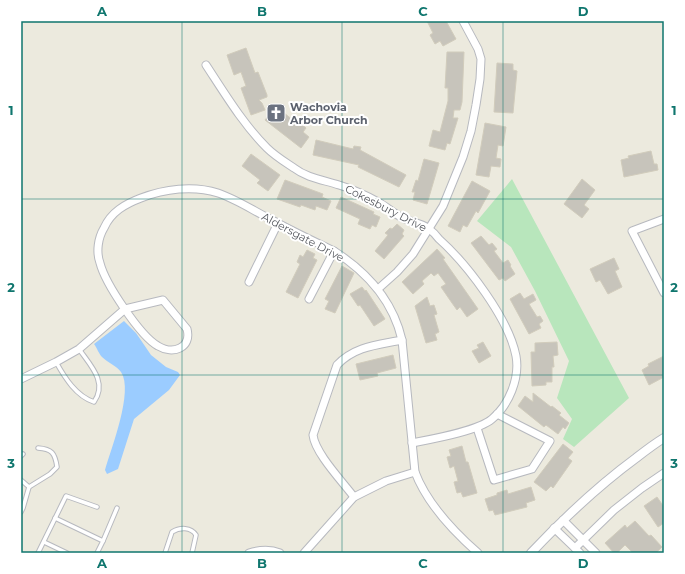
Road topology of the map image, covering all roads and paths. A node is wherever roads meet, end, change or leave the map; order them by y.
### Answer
1 (463, 21) edge
2 (206, 65) dead end
3 (664, 218) edge
4 (278, 223) junction
5 (428, 228) junction
6 (334, 251) junction
7 (249, 282) dead end
8 (378, 289) junction
9 (664, 293) edge
10 (309, 299) dead end
11 (125, 309) junction
12 (402, 340) junction
13 (79, 349) junction
14 (56, 362) junction
15 (21, 379) edge
16 (497, 414) junction
17 (477, 428) junction
18 (664, 438) edge
19 (412, 443) junction
20 (38, 448) dead end
21 (415, 472) junction
22 (664, 473) edge
23 (21, 480) edge
24 (29, 487) junction
25 (354, 497) junction
26 (97, 507) dead end
27 (117, 508) dead end
28 (21, 512) edge
29 (55, 518) junction
30 (563, 520) junction
31 (554, 528) junction
32 (103, 541) junction
33 (584, 541) junction
34 (44, 542) junction
35 (578, 550) edge
36 (38, 553) edge
37 (67, 553) edge
38 (97, 553) edge
39 (165, 553) edge
40 (192, 553) edge
41 (249, 553) edge
42 (280, 553) edge
43 (304, 553) edge
44 (478, 553) edge
45 (531, 553) edge
46 (596, 553) edge

1 - 5 street
2 - 5 street, Cokesbury Drive
3 - 9 street
4 - 6 street, Aldersgate Drive
4 - 7 street
4 - 11 street, Aldersgate Drive
5 - 8 street
5 - 16 street, Cokesbury Drive
6 - 8 street, Aldersgate Drive
6 - 10 street
8 - 12 street, Aldersgate Drive
11 - 11 street, Aldersgate Drive
11 - 13 street
12 - 19 street, Aldersgate Drive
12 - 25 street
13 - 14 street
13 - 14 lane
14 - 15 street
16 - 17 street, Cokesbury Drive
16 - 17 street
17 - 19 street, Cokesbury Drive
18 - 30 street
19 - 21 street, Aldersgate Drive
20 - 24 lane
21 - 25 street
21 - 44 street, Aldersgate Drive
22 - 33 street
23 - 24 lane
24 - 28 lane
25 - 43 street
26 - 29 lane
27 - 32 lane
29 - 32 lane
29 - 34 lane
30 - 31 street
30 - 33 street
31 - 35 street
31 - 45 street
32 - 38 lane
33 - 35 street
33 - 46 street
34 - 36 lane
34 - 37 lane
39 - 40 lane
41 - 42 street

